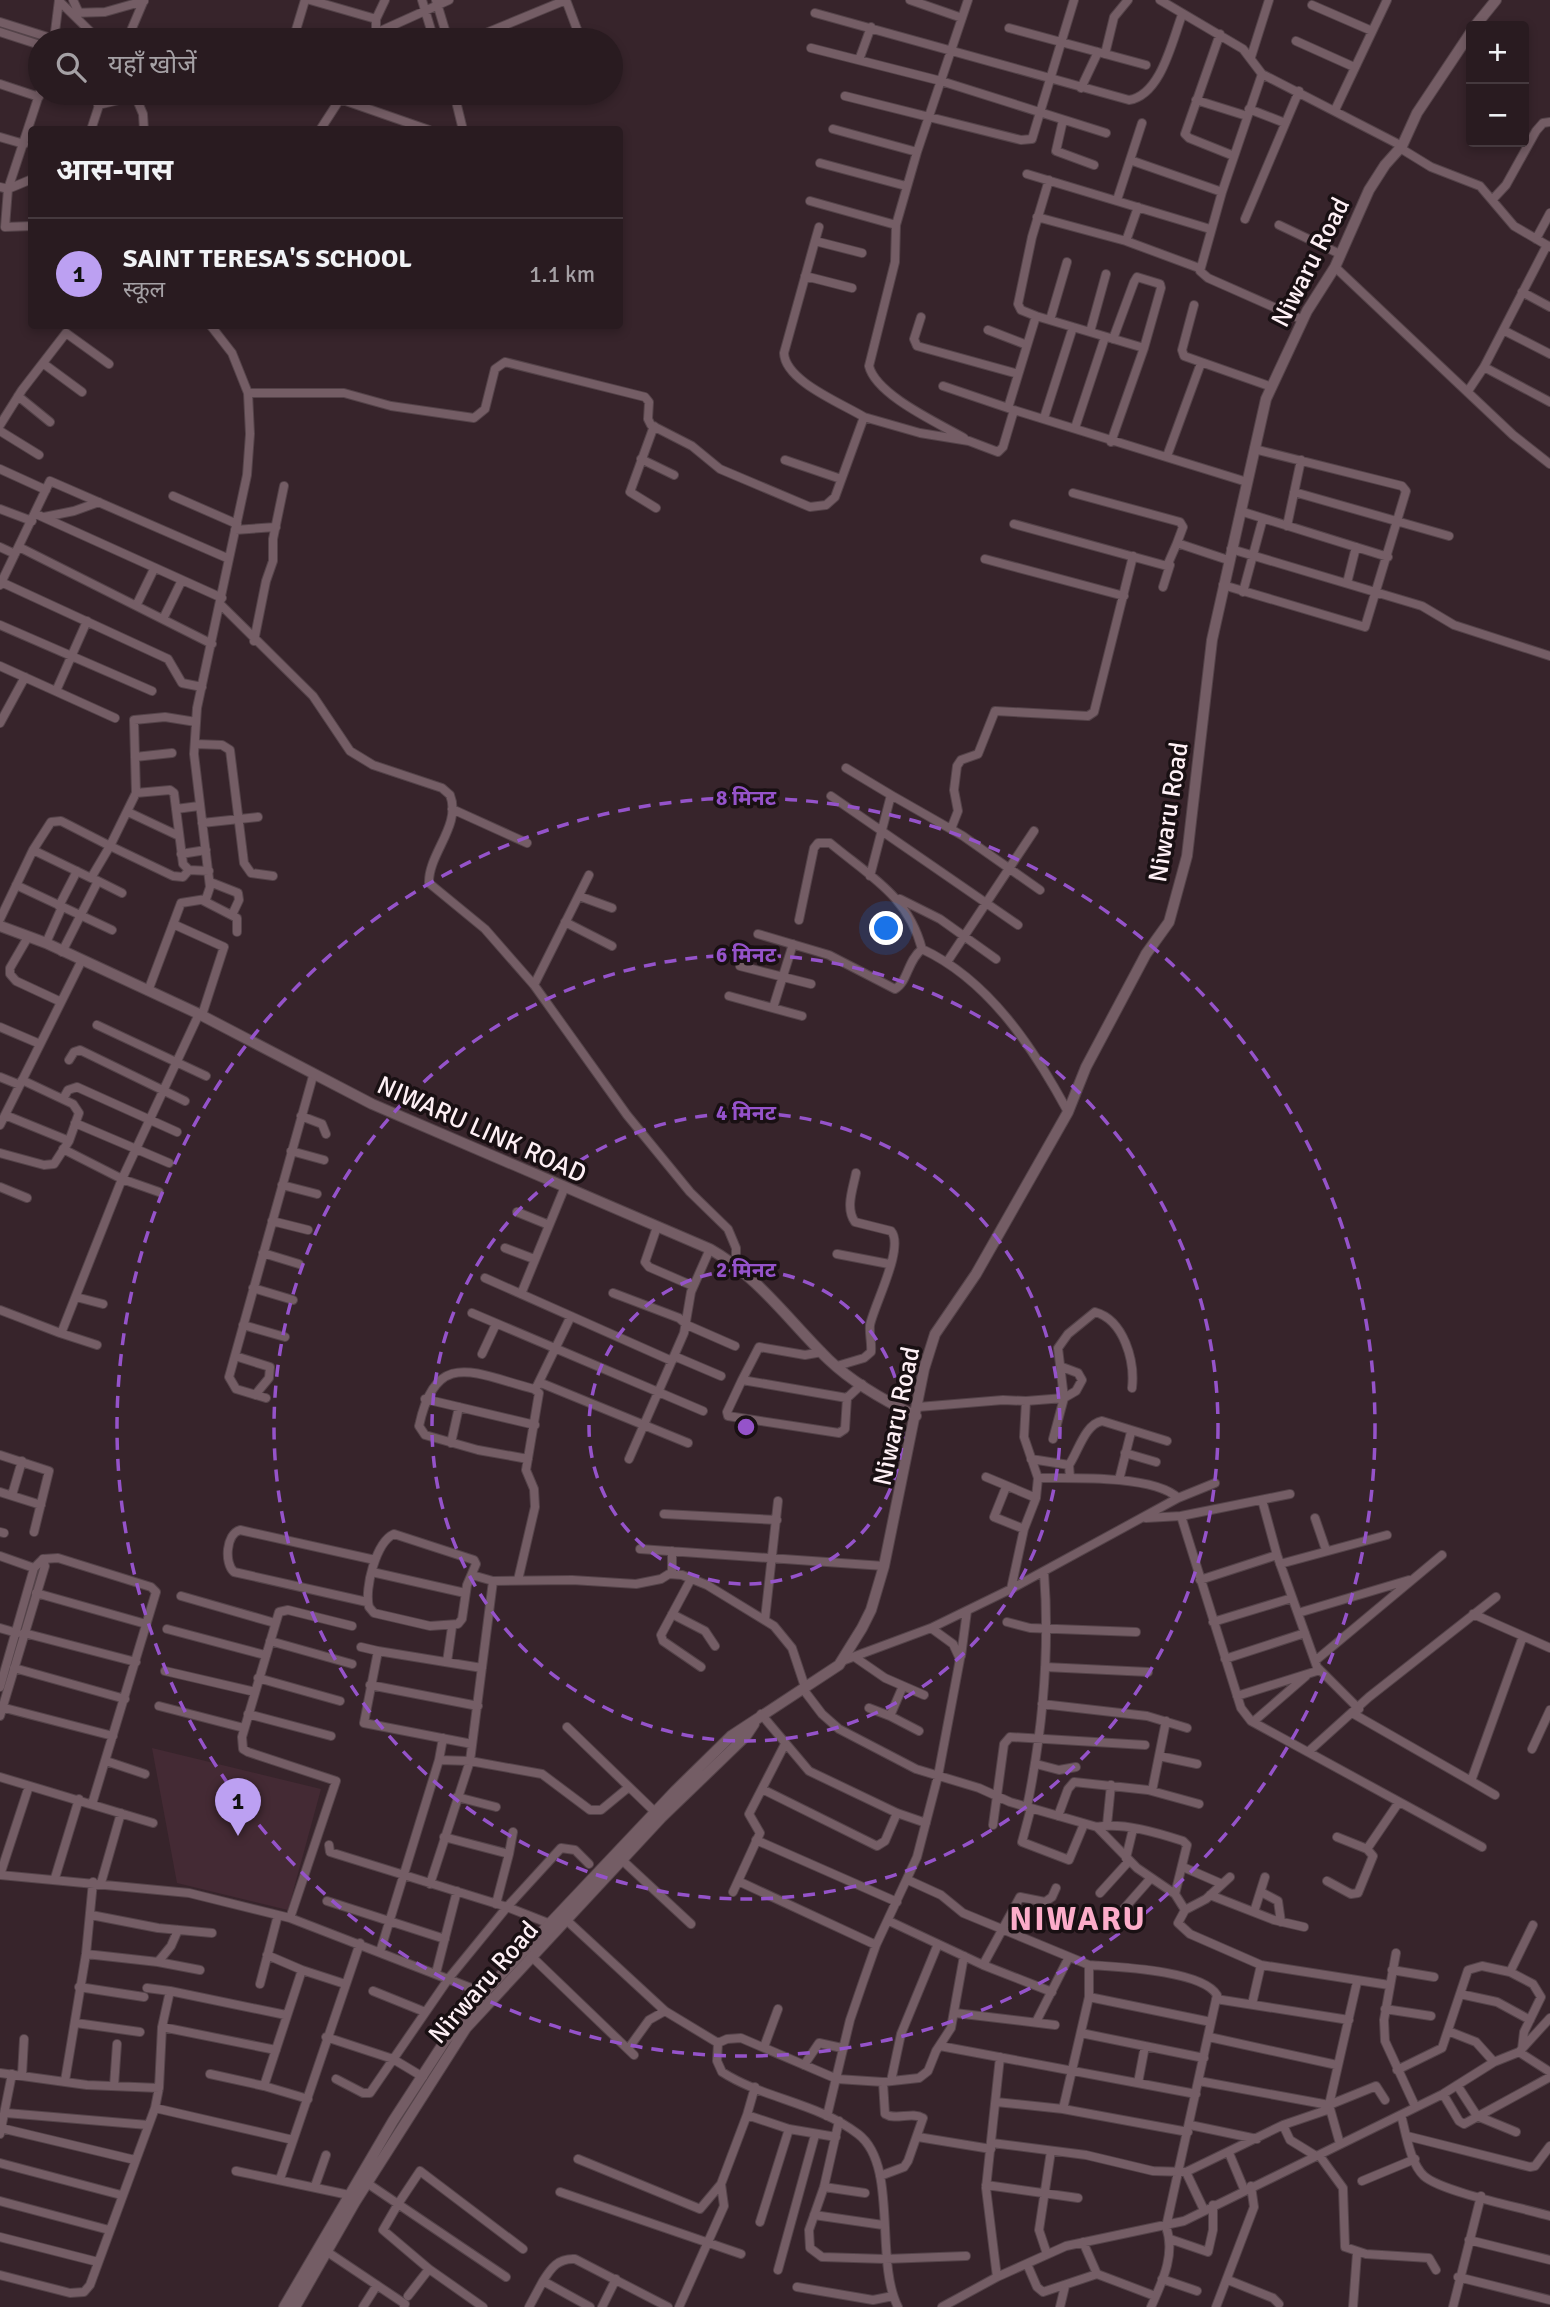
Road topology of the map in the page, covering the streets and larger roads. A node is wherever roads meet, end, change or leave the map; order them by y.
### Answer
1 (59, 0) edge
2 (73, 0) edge
3 (144, 0) edge
4 (307, 0) edge
5 (385, 0) edge
6 (422, 0) edge
7 (449, 0) edge
8 (566, 0) edge
9 (910, 0) edge
10 (968, 0) edge
11 (1072, 0) edge
12 (1113, 0) edge
13 (1160, 0) edge
14 (1269, 0) edge
15 (1387, 0) edge
16 (1496, 0) edge
17 (436, 2) edge
18 (1125, 3) edge
19 (1173, 3) edge
20 (1312, 5) dead end
21 (425, 10) junction
22 (76, 13) junction
23 (815, 13) dead end
24 (1182, 15) junction
25 (962, 18) junction
26 (376, 19) junction
27 (1479, 21) edge
28 (0, 22) edge
29 (871, 27) junction
30 (56, 28) edge
31 (89, 28) edge
32 (132, 28) edge
33 (297, 28) edge
34 (376, 28) edge
35 (392, 28) edge
36 (430, 28) edge
37 (444, 28) edge
38 (498, 28) edge
39 (577, 28) edge
40 (1009, 28) dead end
41 (28, 31) edge
42 (1372, 31) junction
43 (0, 32) edge
44 (1220, 34) junction
45 (1466, 39) edge
46 (28, 41) edge
47 (1296, 41) dead end
48 (1062, 42) junction
49 (811, 48) dead end
50 (951, 51) junction
51 (1102, 53) junction
52 (1251, 57) junction
53 (859, 60) junction
54 (1146, 65) dead end
55 (1354, 67) junction
56 (1262, 74) junction
57 (1050, 80) junction
58 (942, 81) junction
59 (0, 84) edge
60 (1081, 88) junction
61 (28, 92) edge
62 (1299, 92) junction
63 (845, 96) dead end
64 (1196, 100) junction
65 (37, 105) edge
66 (99, 105) edge
67 (139, 105) edge
68 (336, 105) edge
69 (365, 105) edge
70 (457, 105) edge
71 (1335, 110) junction
72 (1040, 113) junction
73 (1248, 113) junction
74 (930, 115) junction
75 (1063, 120) junction
76 (1550, 122) edge
77 (1142, 123) dead end
78 (1285, 123) junction
79 (30, 126) edge
80 (92, 126) edge
81 (144, 126) edge
82 (323, 126) edge
83 (419, 126) edge
84 (462, 126) edge
85 (833, 129) dead end
86 (28, 132) edge
87 (1106, 133) dead end
88 (0, 137) edge
89 (24, 144) junction
90 (1401, 147) junction
91 (916, 152) junction
92 (1234, 156) junction
93 (1130, 160) junction
94 (820, 163) dead end
95 (1094, 165) dead end
96 (1027, 174) dead end
97 (28, 180) edge
98 (1049, 180) junction
99 (906, 187) junction
100 (4, 188) edge
101 (1222, 192) junction
102 (1493, 199) junction
103 (1117, 200) junction
104 (810, 201) dead end
105 (1138, 207) junction
106 (1550, 213) edge
107 (1037, 217) junction
108 (1245, 219) dead end
109 (896, 225) junction
110 (1279, 225) dead end
111 (28, 226) edge
112 (819, 227) dead end
113 (1210, 229) junction
114 (1536, 239) junction
115 (815, 241) junction
116 (1126, 241) junction
117 (1549, 246) edge
118 (862, 253) dead end
119 (1340, 254) junction
120 (1068, 262) dead end
121 (1335, 267) junction
122 (1199, 268) junction
123 (1106, 274) dead end
124 (805, 276) junction
125 (852, 288) dead end
126 (1522, 292) junction
127 (1194, 305) dead end
128 (1550, 307) edge
129 (1035, 316) junction
130 (921, 317) dead end
131 (1050, 320) junction
132 (1303, 320) junction
133 (1073, 327) junction
134 (68, 329) edge
135 (213, 329) edge
136 (988, 330) dead end
137 (1503, 330) junction
138 (1090, 332) junction
139 (1109, 338) junction
140 (1027, 345) junction
141 (1144, 348) junction
142 (1550, 354) edge
143 (1201, 363) junction
144 (44, 364) junction
145 (109, 364) dead end
146 (1484, 368) junction
147 (1018, 374) junction
148 (943, 386) dead end
149 (1272, 387) junction
150 (1468, 391) junction
151 (82, 392) dead end
152 (248, 393) junction
153 (18, 397) junction
154 (1550, 402) edge
155 (1011, 409) junction
156 (864, 417) junction
157 (1044, 418) junction
158 (50, 422) dead end
159 (0, 425) edge
160 (654, 426) junction
161 (1075, 428) junction
162 (0, 431) edge
163 (969, 441) junction
164 (1111, 442) junction
165 (1254, 449) junction
166 (39, 455) dead end
167 (1167, 456) junction
168 (642, 459) junction
169 (785, 460) dead end
170 (1301, 460) junction
171 (1550, 464) edge
172 (0, 469) edge
173 (674, 475) dead end
174 (841, 479) junction
175 (1247, 482) junction
176 (284, 486) dead end
177 (46, 490) junction
178 (1294, 492) junction
179 (1073, 494) dead end
180 (173, 496) dead end
181 (99, 502) junction
182 (656, 508) dead end
183 (0, 509) edge
184 (1240, 511) junction
185 (37, 517) junction
186 (1262, 518) junction
187 (1398, 520) junction
188 (1014, 524) dead end
189 (1287, 526) junction
190 (236, 527) junction
191 (275, 527) junction
192 (1449, 536) dead end
193 (1177, 543) junction
194 (0, 547) edge
195 (1356, 547) junction
196 (1231, 549) junction
197 (17, 551) junction
198 (1252, 555) junction
199 (1133, 556) junction
200 (1388, 557) junction
201 (227, 558) junction
202 (985, 559) dead end
203 (1228, 560) junction
204 (1170, 565) junction
205 (154, 569) junction
206 (181, 582) junction
207 (1347, 583) junction
208 (1, 584) edge
209 (1223, 585) junction
210 (1163, 587) dead end
211 (1243, 592) junction
212 (1377, 592) junction
213 (1124, 596) junction
214 (221, 601) junction
215 (137, 604) junction
216 (164, 617) junction
217 (87, 621) junction
218 (0, 625) edge
219 (254, 641) junction
220 (212, 643) junction
221 (1550, 656) edge
222 (71, 657) junction
223 (0, 666) edge
224 (25, 677) junction
225 (202, 687) junction
226 (56, 691) junction
227 (152, 691) dead end
228 (115, 718) dead end
229 (196, 722) junction
230 (0, 723) edge
231 (195, 744) junction
232 (172, 753) dead end
233 (135, 757) junction
234 (846, 768) dead end
235 (136, 793) junction
236 (891, 795) junction
237 (831, 796) dead end
238 (199, 806) junction
239 (176, 809) junction
240 (453, 809) junction
241 (128, 812) junction
242 (258, 817) dead end
243 (239, 819) junction
244 (202, 823) junction
245 (951, 829) junction
246 (1034, 831) dead end
247 (880, 832) junction
248 (179, 836) junction
249 (527, 842) dead end
250 (110, 846) junction
251 (33, 850) junction
252 (206, 850) junction
253 (181, 854) junction
254 (189, 870) junction
255 (1009, 870) junction
256 (77, 871) junction
257 (209, 871) junction
258 (589, 875) dead end
259 (273, 876) dead end
260 (870, 876) junction
261 (95, 879) junction
262 (210, 882) junction
263 (16, 886) junction
264 (1040, 890) dead end
265 (122, 893) dead end
266 (579, 896) junction
267 (898, 898) junction
268 (202, 900) junction
269 (986, 902) junction
270 (60, 907) junction
271 (612, 908) dead end
272 (232, 915) junction
273 (80, 916) junction
274 (0, 919) edge
275 (799, 920) dead end
276 (565, 922) junction
277 (173, 924) junction
278 (1018, 925) dead end
279 (0, 926) edge
280 (112, 929) dead end
281 (237, 932) dead end
282 (758, 933) dead end
283 (28, 937) junction
284 (964, 937) junction
285 (46, 943) junction
286 (793, 944) junction
287 (612, 946) dead end
288 (922, 950) junction
289 (62, 952) junction
290 (996, 959) dead end
291 (82, 960) junction
292 (947, 962) junction
293 (740, 966) dead end
294 (782, 976) junction
295 (811, 984) dead end
296 (534, 985) junction
297 (148, 991) junction
298 (729, 996) dead end
299 (59, 1001) junction
300 (774, 1008) junction
301 (201, 1014) junction
302 (802, 1016) dead end
303 (97, 1025) dead end
304 (0, 1027) edge
305 (40, 1044) junction
306 (69, 1060) dead end
307 (178, 1064) junction
308 (206, 1076) dead end
309 (313, 1076) junction
310 (0, 1077) edge
311 (21, 1082) junction
312 (164, 1091) junction
313 (63, 1099) junction
314 (186, 1101) dead end
315 (1068, 1112) junction
316 (301, 1116) junction
317 (2, 1118) edge
318 (149, 1121) junction
319 (75, 1123) junction
320 (177, 1132) dead end
321 (326, 1134) dead end
322 (68, 1141) junction
323 (62, 1149) junction
324 (135, 1150) junction
325 (291, 1151) junction
326 (0, 1153) edge
327 (324, 1160) dead end
328 (169, 1163) dead end
329 (856, 1173) dead end
330 (122, 1179) junction
331 (282, 1185) junction
332 (0, 1187) edge
333 (564, 1189) junction
334 (159, 1192) dead end
335 (317, 1195) dead end
336 (27, 1198) dead end
337 (517, 1212) dead end
338 (272, 1220) junction
339 (548, 1224) junction
340 (657, 1227) junction
341 (307, 1230) dead end
342 (505, 1248) dead end
343 (710, 1249) junction
344 (263, 1253) junction
345 (836, 1254) dead end
346 (534, 1259) junction
347 (299, 1264) dead end
348 (736, 1264) junction
349 (890, 1264) junction
350 (485, 1278) dead end
351 (693, 1286) junction
352 (253, 1289) junction
353 (612, 1293) dead end
354 (521, 1294) junction
355 (76, 1297) junction
356 (293, 1300) dead end
357 (103, 1304) dead end
358 (0, 1310) edge
359 (472, 1313) dead end
360 (571, 1316) junction
361 (496, 1324) junction
362 (243, 1325) junction
363 (687, 1325) junction
364 (60, 1334) junction
365 (285, 1337) dead end
366 (97, 1345) dead end
367 (735, 1346) dead end
368 (556, 1349) junction
369 (822, 1352) junction
370 (482, 1354) dead end
371 (235, 1356) junction
372 (673, 1358) junction
373 (837, 1366) junction
374 (1062, 1367) junction
375 (721, 1376) dead end
376 (741, 1381) junction
377 (862, 1384) junction
378 (538, 1386) junction
379 (1132, 1388) dead end
380 (658, 1393) junction
381 (255, 1395) junction
382 (266, 1398) dead end
383 (847, 1398) junction
384 (1064, 1398) junction
385 (425, 1399) junction
386 (1026, 1401) junction
387 (460, 1407) junction
388 (704, 1411) dead end
389 (917, 1411) junction
390 (645, 1424) junction
391 (535, 1425) junction
392 (1131, 1432) junction
393 (1052, 1439) dead end
394 (1167, 1441) dead end
395 (451, 1443) junction
396 (688, 1443) dead end
397 (1125, 1453) junction
398 (0, 1455) edge
399 (528, 1459) junction
400 (1031, 1459) junction
401 (629, 1460) dead end
402 (22, 1461) junction
403 (1156, 1462) dead end
404 (1069, 1465) junction
405 (986, 1477) dead end
406 (1038, 1478) junction
407 (1070, 1478) junction
408 (1119, 1480) junction
409 (1215, 1483) dead end
410 (1006, 1487) junction
411 (0, 1492) edge
412 (1290, 1494) dead end
413 (12, 1495) junction
414 (1036, 1498) junction
415 (1178, 1498) junction
416 (1262, 1500) junction
417 (778, 1501) dead end
418 (41, 1505) junction
419 (664, 1514) dead end
420 (1181, 1516) junction
421 (1146, 1518) junction
422 (1315, 1518) dead end
423 (777, 1520) junction
424 (1024, 1529) junction
425 (34, 1532) dead end
426 (1387, 1535) dead end
427 (640, 1549) dead end
428 (1326, 1550) junction
429 (672, 1551) junction
430 (1277, 1555) junction
431 (1442, 1555) dead end
432 (0, 1556) edge
433 (773, 1558) junction
434 (375, 1560) junction
435 (40, 1562) junction
436 (1280, 1564) junction
437 (884, 1566) junction
438 (372, 1572) junction
439 (1044, 1572) junction
440 (672, 1574) junction
441 (472, 1575) junction
442 (1415, 1578) junction
443 (691, 1579) junction
444 (518, 1580) junction
445 (1200, 1580) junction
446 (493, 1581) junction
447 (1011, 1589) junction
448 (36, 1593) junction
449 (465, 1593) junction
450 (181, 1595) dead end
451 (1496, 1597) dead end
452 (1292, 1598) junction
453 (367, 1602) junction
454 (967, 1611) junction
455 (672, 1614) junction
456 (1298, 1614) junction
457 (1473, 1614) junction
458 (765, 1619) junction
459 (1007, 1622) dead end
460 (1213, 1622) junction
461 (275, 1623) junction
462 (146, 1624) junction
463 (352, 1626) dead end
464 (452, 1627) junction
465 (0, 1628) edge
466 (931, 1628) junction
467 (1048, 1628) junction
468 (167, 1629) dead end
469 (21, 1633) junction
470 (1136, 1633) dead end
471 (1305, 1633) junction
472 (1523, 1636) junction
473 (270, 1641) junction
474 (715, 1646) dead end
475 (361, 1647) dead end
476 (1550, 1648) edge
477 (378, 1651) junction
478 (265, 1656) junction
479 (856, 1658) junction
480 (960, 1659) junction
481 (1225, 1659) junction
482 (1315, 1661) junction
483 (136, 1662) junction
484 (447, 1662) junction
485 (841, 1663) junction
486 (352, 1664) dead end
487 (701, 1667) dead end
488 (1045, 1667) junction
489 (14, 1668) junction
490 (482, 1668) junction
491 (1320, 1670) junction
492 (165, 1671) dead end
493 (1148, 1672) dead end
494 (1308, 1674) junction
495 (258, 1678) junction
496 (1, 1683) edge
497 (370, 1685) junction
498 (903, 1686) junction
499 (804, 1688) junction
500 (255, 1692) junction
501 (924, 1695) dead end
502 (1237, 1696) junction
503 (125, 1699) junction
504 (340, 1701) dead end
505 (1042, 1704) junction
506 (159, 1706) dead end
507 (478, 1706) junction
508 (869, 1708) dead end
509 (1, 1710) edge
510 (1550, 1710) edge
511 (1356, 1711) junction
512 (248, 1714) junction
513 (761, 1714) junction
514 (890, 1717) junction
515 (1166, 1721) junction
516 (1253, 1722) junction
517 (754, 1723) junction
518 (567, 1727) dead end
519 (244, 1728) junction
520 (1187, 1728) dead end
521 (919, 1731) dead end
522 (113, 1735) junction
523 (331, 1736) dead end
524 (1040, 1736) junction
525 (443, 1738) junction
526 (472, 1744) junction
527 (785, 1744) junction
528 (1144, 1745) dead end
529 (1532, 1749) dead end
530 (1308, 1752) junction
531 (1159, 1756) junction
532 (439, 1760) junction
533 (106, 1761) junction
534 (470, 1761) junction
535 (1036, 1764) junction
536 (1197, 1764) dead end
537 (1076, 1767) dead end
538 (145, 1774) dead end
539 (938, 1776) junction
540 (0, 1777) edge
541 (1471, 1780) junction
542 (1111, 1785) junction
543 (29, 1786) junction
544 (629, 1787) junction
545 (762, 1789) junction
546 (1152, 1791) junction
547 (997, 1794) junction
548 (1495, 1795) dead end
549 (457, 1797) junction
550 (79, 1800) junction
551 (1399, 1802) junction
552 (92, 1804) junction
553 (1199, 1804) dead end
554 (496, 1807) dead end
555 (1029, 1808) junction
556 (655, 1812) junction
557 (121, 1813) junction
558 (897, 1813) junction
559 (1058, 1816) junction
560 (153, 1823) dead end
561 (926, 1823) junction
562 (1084, 1824) junction
563 (993, 1825) dead end
564 (1107, 1825) junction
565 (1097, 1828) junction
566 (1133, 1829) junction
567 (513, 1832) dead end
568 (444, 1837) junction
569 (1337, 1837) dead end
570 (756, 1840) junction
571 (329, 1844) dead end
572 (1482, 1847) dead end
573 (1367, 1849) junction
574 (509, 1854) junction
575 (1128, 1859) junction
576 (622, 1860) junction
577 (589, 1864) dead end
578 (1183, 1867) junction
579 (0, 1875) edge
580 (403, 1875) junction
581 (1230, 1877) dead end
582 (1265, 1877) dead end
583 (55, 1878) junction
584 (1152, 1878) junction
585 (908, 1880) junction
586 (738, 1881) junction
587 (1327, 1881) dead end
588 (97, 1882) junction
589 (430, 1884) junction
590 (1222, 1884) junction
591 (1056, 1888) dead end
592 (457, 1891) junction
593 (733, 1892) dead end
594 (1261, 1892) junction
595 (1100, 1893) dead end
596 (1175, 1894) junction
597 (1210, 1895) junction
598 (327, 1901) dead end
599 (897, 1902) junction
600 (496, 1904) junction
601 (507, 1907) junction
602 (1185, 1910) junction
603 (1122, 1912) dead end
604 (1254, 1912) junction
605 (91, 1915) junction
606 (278, 1915) junction
607 (562, 1916) junction
608 (290, 1918) junction
609 (889, 1921) junction
610 (389, 1922) junction
611 (1281, 1922) junction
612 (691, 1924) dead end
613 (553, 1925) junction
614 (1532, 1925) dead end
615 (1304, 1927) dead end
616 (177, 1930) junction
617 (1002, 1931) junction
618 (212, 1933) dead end
619 (444, 1939) junction
620 (359, 1943) junction
621 (938, 1944) junction
622 (876, 1945) junction
623 (380, 1952) junction
624 (1396, 1953) dead end
625 (86, 1954) junction
626 (267, 1955) junction
627 (531, 1956) junction
628 (964, 1956) junction
629 (1068, 1959) junction
630 (158, 1962) junction
631 (983, 1965) junction
632 (1088, 1965) junction
633 (1261, 1965) junction
634 (200, 1970) dead end
635 (302, 1970) junction
636 (1392, 1970) junction
637 (1510, 1972) junction
638 (436, 1973) junction
639 (449, 1978) junction
640 (1434, 1978) dead end
641 (1357, 1982) junction
642 (260, 1984) dead end
643 (345, 1984) junction
644 (1389, 1985) junction
645 (79, 1987) junction
646 (146, 1987) dead end
647 (170, 1991) junction
648 (373, 1991) dead end
649 (1052, 1992) junction
650 (1460, 1994) junction
651 (487, 1996) junction
652 (144, 1997) dead end
653 (1089, 1997) junction
654 (1216, 1999) junction
655 (1252, 2004) junction
656 (778, 2009) dead end
657 (1385, 2009) junction
658 (665, 2011) junction
659 (425, 2012) junction
660 (955, 2013) junction
661 (286, 2015) junction
662 (1431, 2016) dead end
663 (1550, 2018) edge
664 (1349, 2020) junction
665 (1530, 2020) junction
666 (76, 2022) junction
667 (1036, 2022) junction
668 (1211, 2022) junction
669 (1055, 2025) dead end
670 (162, 2027) junction
671 (1448, 2031) junction
672 (140, 2032) dead end
673 (1081, 2034) junction
674 (326, 2037) junction
675 (1209, 2037) junction
676 (24, 2039) dead end
677 (718, 2043) junction
678 (117, 2044) dead end
679 (940, 2046) junction
680 (1145, 2046) junction
681 (764, 2047) junction
682 (842, 2048) junction
683 (276, 2050) junction
684 (1520, 2051) junction
685 (1000, 2057) junction
686 (1204, 2058) junction
687 (393, 2059) junction
688 (1494, 2062) junction
689 (804, 2065) junction
690 (1337, 2065) junction
691 (1072, 2069) junction
692 (1396, 2070) junction
693 (0, 2073) edge
694 (12, 2074) junction
695 (210, 2074) dead end
696 (22, 2075) junction
697 (1550, 2075) edge
698 (423, 2077) junction
699 (336, 2079) dead end
700 (837, 2079) junction
701 (65, 2081) junction
702 (887, 2081) junction
703 (1199, 2081) junction
704 (1138, 2082) junction
705 (1457, 2085) junction
706 (114, 2086) junction
707 (264, 2086) junction
708 (755, 2087) junction
709 (159, 2088) junction
710 (1196, 2094) junction
711 (1443, 2094) junction
712 (308, 2099) junction
713 (1385, 2100) dead end
714 (996, 2102) junction
715 (1415, 2106) junction
716 (1329, 2107) junction
717 (155, 2108) junction
718 (1063, 2109) junction
719 (6, 2113) junction
720 (747, 2115) junction
721 (1401, 2115) junction
722 (827, 2116) junction
723 (1477, 2116) junction
724 (839, 2121) junction
725 (148, 2125) junction
726 (1283, 2125) junction
727 (1189, 2128) junction
728 (789, 2129) junction
729 (0, 2132) edge
730 (1516, 2132) dead end
731 (815, 2135) junction
732 (1407, 2136) junction
733 (836, 2137) junction
734 (918, 2137) junction
735 (1257, 2139) junction
736 (293, 2140) junction
737 (1340, 2144) junction
738 (991, 2146) junction
739 (1550, 2146) edge
740 (1051, 2151) junction
741 (1229, 2152) junction
742 (326, 2155) dead end
743 (1318, 2156) junction
744 (578, 2159) dead end
745 (1415, 2159) junction
746 (135, 2160) junction
747 (0, 2163) edge
748 (236, 2171) dead end
749 (1183, 2172) junction
750 (880, 2176) junction
751 (280, 2179) junction
752 (1362, 2181) dead end
753 (367, 2183) junction
754 (721, 2184) junction
755 (986, 2185) junction
756 (315, 2186) junction
757 (824, 2187) junction
758 (1247, 2188) junction
759 (560, 2192) dead end
760 (865, 2193) dead end
761 (1044, 2194) junction
762 (121, 2195) junction
763 (349, 2195) junction
764 (1481, 2196) junction
765 (1077, 2198) dead end
766 (0, 2201) edge
767 (398, 2204) junction
768 (1213, 2205) junction
769 (1204, 2210) junction
770 (814, 2215) junction
771 (1550, 2216) edge
772 (760, 2222) dead end
773 (883, 2225) junction
774 (1166, 2227) junction
775 (109, 2230) junction
776 (0, 2237) edge
777 (1170, 2239) junction
778 (1469, 2240) junction
779 (710, 2242) junction
780 (1083, 2242) junction
781 (523, 2249) dead end
782 (326, 2251) junction
783 (1357, 2253) junction
784 (741, 2254) dead end
785 (1048, 2254) junction
786 (966, 2256) dead end
787 (885, 2259) junction
788 (1550, 2260) edge
789 (97, 2262) junction
790 (1027, 2264) junction
791 (429, 2269) junction
792 (778, 2270) dead end
793 (1436, 2270) dead end
794 (1097, 2274) junction
795 (0, 2275) edge
796 (506, 2277) dead end
797 (997, 2277) junction
798 (1458, 2277) junction
799 (616, 2279) junction
800 (1162, 2279) junction
801 (1228, 2280) junction
802 (542, 2281) junction
803 (377, 2285) junction
804 (1065, 2286) junction
805 (797, 2287) dead end
806 (1197, 2291) dead end
807 (408, 2296) dead end
808 (1156, 2296) junction
809 (893, 2297) junction
810 (1550, 2300) edge
811 (1279, 2305) dead end
812 (284, 2307) edge
813 (295, 2307) edge
814 (363, 2307) edge
815 (404, 2307) edge
816 (483, 2307) edge
817 (529, 2307) edge
818 (590, 2307) edge
819 (602, 2307) edge
820 (668, 2307) edge
821 (679, 2307) edge
822 (898, 2307) edge
823 (942, 2307) edge
824 (1060, 2307) edge
825 (1151, 2307) edge
826 (1216, 2307) edge
827 (1353, 2307) edge
828 (1453, 2307) edge

1 - 22 street
1 - 30 street
2 - 22 street
3 - 22 street
3 - 32 street
4 - 26 street
4 - 33 street
5 - 26 street
6 - 21 street
7 - 17 street
8 - 38 street
8 - 39 street
9 - 25 street
10 - 25 street
11 - 48 street
12 - 18 street
13 - 19 street
14 - 52 street
15 - 42 street
16 - 27 street
17 - 21 street
17 - 37 street
18 - 51 street
19 - 24 street
20 - 42 street
21 - 35 street
21 - 36 street
22 - 31 street
23 - 29 street
24 - 44 street
24 - 60 street
25 - 50 street
26 - 34 street
28 - 41 street
29 - 50 street
29 - 53 street
40 - 48 street
42 - 55 street
43 - 46 street
44 - 52 street
44 - 64 street
45 - 90 street, Niwaru Road
47 - 55 street
48 - 51 street
48 - 57 street
49 - 53 street
50 - 57 street
50 - 58 street
51 - 54 street
51 - 60 street
52 - 56 street
53 - 58 street
55 - 71 street
56 - 62 street
56 - 73 street
57 - 60 street
57 - 72 street
58 - 72 street
58 - 74 street
59 - 61 street
62 - 71 street
62 - 78 street
63 - 74 street
64 - 73 street
64 - 92 street
65 - 79 street
66 - 80 street
67 - 81 street
68 - 82 street
69 - 83 street
70 - 84 street
71 - 90 street
72 - 74 street
72 - 75 street
73 - 78 street
73 - 92 street
74 - 91 street
75 - 87 street
75 - 95 street
76 - 102 street
77 - 93 street
78 - 108 street
85 - 91 street
86 - 89 street
88 - 89 street
89 - 100 street
90 - 102 street
90 - 119 street, Niwaru Road
91 - 99 street
92 - 101 street
93 - 101 street
93 - 103 street
94 - 99 street
96 - 98 street
97 - 100 street
98 - 103 street
98 - 107 street
99 - 109 street
100 - 111 street
101 - 113 street
102 - 114 street
103 - 105 street
104 - 109 street
105 - 113 street
105 - 116 street
106 - 114 street
107 - 116 street
107 - 129 street
109 - 163 street
110 - 119 street
112 - 115 street
113 - 122 street
114 - 117 street
115 - 118 street
115 - 124 street
116 - 122 street
117 - 126 street
119 - 121 street, Niwaru Road
120 - 131 street
121 - 132 street, Niwaru Road
121 - 150 street
122 - 132 street
123 - 138 street
124 - 125 street
124 - 156 street
126 - 128 street
126 - 137 street
127 - 143 street
129 - 131 street
129 - 140 street
130 - 147 street
131 - 133 street
132 - 149 street, Niwaru Road
133 - 138 street
133 - 157 street
134 - 144 street
134 - 145 street
135 - 152 street
136 - 140 street
137 - 142 street
137 - 146 street
138 - 139 street
139 - 141 street
139 - 141 street
139 - 161 street
140 - 147 street
141 - 164 street
143 - 149 street
143 - 167 street
144 - 151 street
144 - 153 street
146 - 150 street
146 - 154 street
147 - 155 street
148 - 155 street
149 - 165 street, Niwaru Road
150 - 171 street
152 - 160 street
152 - 190 street
153 - 158 street
153 - 159 street
155 - 157 street
155 - 163 street
156 - 163 street
156 - 174 street
157 - 161 street
160 - 168 street
160 - 174 street
161 - 164 street
162 - 166 street
164 - 167 street
165 - 170 street
165 - 175 street, Niwaru Road
167 - 175 street
168 - 173 street
168 - 182 street
169 - 174 street
170 - 178 street
170 - 187 street
172 - 177 street
175 - 184 street, Niwaru Road
176 - 191 street
177 - 181 street
177 - 185 street
178 - 187 street
178 - 189 street
179 - 193 street
180 - 190 street
181 - 185 street
181 - 201 street
183 - 185 street
184 - 186 street
184 - 196 street, Niwaru Road
185 - 197 street
185 - 205 street
186 - 189 street
186 - 198 street
187 - 192 street
187 - 200 street
188 - 199 street
189 - 195 street
190 - 191 street
190 - 201 street
191 - 219 street
193 - 203 street
193 - 204 street
194 - 197 street
195 - 200 street
195 - 207 street
196 - 198 street
196 - 203 street, Niwaru Road
197 - 208 street
197 - 215 street
198 - 207 street
198 - 211 street
199 - 204 street
199 - 213 street
200 - 212 street
201 - 214 street
202 - 213 street
203 - 209 street, Niwaru Road
204 - 210 street
205 - 206 street
205 - 215 street
206 - 214 street
206 - 216 street
207 - 212 street
208 - 217 street
209 - 211 street
209 - 315 street, Niwaru Road
211 - 212 street
212 - 221 street
213 - 245 street
214 - 219 street
214 - 220 street
215 - 216 street
216 - 220 street
217 - 222 street
217 - 225 street
218 - 222 street
219 - 240 street
220 - 225 street
222 - 226 street
222 - 227 street
223 - 224 street
224 - 226 street
224 - 230 street
225 - 229 street
226 - 228 street
229 - 231 street
229 - 233 street
231 - 238 street
231 - 243 street
232 - 233 street
233 - 235 street
234 - 236 street
235 - 239 street
235 - 241 street
236 - 245 street
236 - 247 street
237 - 247 street
238 - 239 street
238 - 244 street
239 - 248 street
240 - 249 street
240 - 296 street
241 - 248 street
241 - 250 street
242 - 243 street
243 - 244 street
243 - 259 street
244 - 252 street
245 - 255 street
246 - 255 street
247 - 260 street
247 - 269 street
248 - 253 street
250 - 251 street
250 - 254 street
250 - 261 street
251 - 256 street
251 - 263 street
252 - 253 street
252 - 257 street
253 - 254 street
254 - 257 street
255 - 264 street
255 - 269 street
256 - 261 street
256 - 270 street
257 - 262 street
258 - 266 street
260 - 267 street
260 - 275 street
261 - 265 street
261 - 273 street
262 - 268 street
262 - 272 street
263 - 270 street
263 - 274 street
266 - 271 street
266 - 276 street
267 - 284 street
267 - 288 street
268 - 272 street
268 - 277 street
269 - 278 street
269 - 284 street
270 - 273 street
270 - 285 street
272 - 281 street
273 - 280 street
273 - 289 street
276 - 287 street
276 - 296 street
277 - 297 street
277 - 301 street
279 - 283 street, NIWARU LINK ROAD
282 - 286 street
283 - 285 street, NIWARU LINK ROAD
283 - 299 street
284 - 290 street
284 - 292 street
285 - 289 street, NIWARU LINK ROAD
286 - 288 street
286 - 294 street
288 - 292 street
289 - 291 street, NIWARU LINK ROAD
291 - 297 street, NIWARU LINK ROAD
291 - 299 street
292 - 315 street
293 - 294 street
294 - 295 street
294 - 300 street
296 - 348 street
297 - 301 street, NIWARU LINK ROAD
298 - 300 street
299 - 305 street
300 - 302 street
301 - 307 street
301 - 309 street, NIWARU LINK ROAD
303 - 307 street
304 - 305 street
305 - 311 street
306 - 312 street
307 - 308 street
307 - 312 street
309 - 316 street
309 - 333 street, NIWARU LINK ROAD
310 - 311 street
311 - 313 street
311 - 317 street
312 - 314 street
312 - 318 street
313 - 318 street
313 - 319 street
315 - 389 street, Niwaru Road
316 - 321 street
316 - 325 street
317 - 322 street
318 - 320 street
318 - 324 street
319 - 322 street
319 - 324 street
322 - 323 street
323 - 326 street
323 - 330 street
324 - 328 street
324 - 330 street
325 - 327 street
325 - 331 street
329 - 349 street
330 - 334 street
330 - 355 street
331 - 335 street
331 - 338 street
332 - 336 street
333 - 339 street
333 - 340 street, NIWARU LINK ROAD
337 - 339 street
338 - 341 street
338 - 344 street
339 - 346 street
340 - 343 street, NIWARU LINK ROAD
340 - 351 street
342 - 346 street
343 - 348 street, NIWARU LINK ROAD
343 - 351 street
344 - 347 street
344 - 352 street
345 - 349 street
346 - 354 street
348 - 369 street, NIWARU LINK ROAD
349 - 373 street
350 - 354 street
351 - 363 street
352 - 356 street
352 - 362 street
353 - 363 street
354 - 360 street
355 - 357 street
355 - 364 street
358 - 364 street
359 - 361 street
360 - 368 street
360 - 372 street
361 - 368 street
361 - 370 street
362 - 365 street
362 - 371 street
363 - 367 street
363 - 372 street
364 - 366 street
368 - 378 street
368 - 380 street
369 - 373 street, NIWARU LINK ROAD
369 - 376 street
371 - 381 street
371 - 381 street
372 - 375 street
372 - 380 street
373 - 377 street, NIWARU LINK ROAD
374 - 379 street
374 - 384 street
374 - 384 street
376 - 383 street
376 - 383 street
377 - 383 street
377 - 389 street, NIWARU LINK ROAD
378 - 385 street
378 - 390 street
378 - 391 street
380 - 388 street
380 - 390 street
381 - 382 street
384 - 386 street
384 - 393 street
385 - 387 street
385 - 395 street
386 - 389 street
386 - 400 street
387 - 391 street
387 - 395 street
389 - 437 street, Niwaru Road
390 - 396 street
390 - 401 street
391 - 399 street
392 - 394 street
392 - 397 street
392 - 404 street
395 - 399 street
397 - 403 street
397 - 408 street
398 - 402 street
399 - 444 street
400 - 404 street
400 - 406 street
402 - 413 street
402 - 418 street
404 - 407 street
405 - 410 street
406 - 407 street
406 - 414 street
407 - 408 street
408 - 415 street
409 - 415 street
410 - 414 street
410 - 424 street
411 - 413 street
412 - 416 street
413 - 418 street
414 - 424 street
415 - 421 street
416 - 420 street
416 - 430 street
417 - 423 street
418 - 425 street
419 - 423 street
420 - 421 street
420 - 445 street
421 - 439 street
422 - 428 street
423 - 433 street
424 - 447 street
426 - 428 street
427 - 429 street
428 - 436 street
429 - 433 street
429 - 440 street
430 - 436 street
430 - 445 street
431 - 442 street
432 - 435 street
433 - 437 street
433 - 458 street
434 - 438 street
434 - 441 street
434 - 453 street
435 - 448 street
435 - 462 street
435 - 469 street
436 - 452 street
437 - 485 street, Niwaru Road
438 - 449 street
438 - 453 street
439 - 447 street
439 - 467 street
440 - 443 street
440 - 444 street
441 - 446 street
441 - 449 street
442 - 456 street
442 - 482 street
443 - 455 street
443 - 458 street
444 - 446 street
445 - 460 street
446 - 490 street
447 - 454 street
448 - 462 street
448 - 469 street
449 - 464 street
450 - 461 street
451 - 457 street
452 - 456 street
452 - 460 street
453 - 464 street
454 - 466 street
454 - 480 street
455 - 474 street
455 - 487 street
456 - 471 street
457 - 472 street
457 - 511 street
458 - 499 street
459 - 467 street
460 - 481 street
461 - 463 street
461 - 473 street
462 - 483 street
464 - 484 street
465 - 469 street
466 - 479 street
466 - 480 street
467 - 470 street
467 - 488 street
468 - 478 street
469 - 483 street
469 - 489 street
469 - 496 street
471 - 481 street
471 - 482 street
472 - 476 street
472 - 541 street
473 - 478 street
473 - 486 street
475 - 477 street
477 - 484 street
477 - 497 street
478 - 495 street
479 - 485 street
479 - 498 street
480 - 539 street
481 - 502 street
482 - 491 street
483 - 503 street
484 - 490 street
485 - 499 street
488 - 493 street
488 - 505 street
489 - 503 street
489 - 509 street
490 - 507 street
491 - 494 street
491 - 511 street
492 - 500 street
494 - 502 street
494 - 516 street
495 - 500 street
495 - 504 street
497 - 507 street
497 - 525 street
498 - 501 street
498 - 514 street
499 - 513 street
499 - 539 street
500 - 512 street
502 - 516 street
503 - 522 street
505 - 515 street
505 - 524 street
506 - 519 street
507 - 526 street
508 - 514 street
509 - 522 street
510 - 529 street
511 - 530 street
511 - 541 street
512 - 519 street
512 - 523 street
513 - 517 street, Nirwaru Road
513 - 527 street
514 - 521 street
515 - 520 street
515 - 531 street
516 - 530 street
517 - 556 street
517 - 576 street, Nirwaru Road
518 - 544 street
519 - 608 street
522 - 533 street
524 - 528 street
524 - 535 street
524 - 547 street
525 - 526 street
525 - 532 street
526 - 534 street
527 - 545 street
527 - 558 street
530 - 551 street
531 - 536 street
531 - 546 street
532 - 534 street
532 - 580 street
533 - 538 street
533 - 552 street
534 - 544 street
534 - 549 street
535 - 537 street
535 - 555 street
539 - 547 street
539 - 561 street
540 - 543 street
541 - 548 street
542 - 546 street
542 - 559 street
542 - 564 street
543 - 550 street
543 - 579 street
544 - 556 street
545 - 558 street
545 - 570 street
546 - 553 street
547 - 555 street
547 - 563 street
549 - 554 street
549 - 568 street
550 - 552 street
550 - 583 street
551 - 572 street
551 - 573 street
552 - 557 street
555 - 559 street
555 - 562 street
556 - 607 street
557 - 560 street
557 - 588 street
558 - 561 street
559 - 562 street
561 - 585 street
562 - 565 street
564 - 565 street
564 - 566 street
565 - 575 street
566 - 575 street
566 - 578 street
567 - 574 street
568 - 574 street
568 - 589 street
569 - 573 street
570 - 586 street
570 - 599 street
571 - 580 street
573 - 587 street
574 - 600 street
575 - 584 street
575 - 595 street
576 - 607 street, Nirwaru Road
576 - 612 street
577 - 601 street
578 - 590 street
578 - 596 street
579 - 583 street
580 - 589 street
580 - 610 street
581 - 590 street
582 - 594 street
583 - 588 street
584 - 596 street
584 - 603 street
585 - 599 street
585 - 617 street
586 - 593 street
586 - 622 street
588 - 605 street
588 - 606 street
589 - 592 street
590 - 597 street
591 - 617 street
592 - 600 street
592 - 619 street
594 - 604 street
594 - 611 street
596 - 602 street
597 - 602 street
597 - 604 street
598 - 610 street
599 - 609 street
600 - 601 street
601 - 613 street
601 - 639 street
602 - 633 street
604 - 611 street
605 - 616 street
605 - 625 street
606 - 608 street
606 - 626 street
607 - 613 street
607 - 658 street
608 - 620 street
609 - 621 street
609 - 622 street
610 - 619 street
610 - 623 street
611 - 615 street
613 - 627 street, Nirwaru Road
613 - 651 street
614 - 637 street
616 - 618 street
616 - 630 street
617 - 629 street
617 - 631 street
619 - 638 street
620 - 623 street
620 - 643 street
621 - 628 street
621 - 702 street
622 - 682 street
623 - 638 street
624 - 636 street
625 - 630 street
625 - 645 street
626 - 635 street
626 - 642 street
627 - 651 street, Nirwaru Road
627 - 658 street
628 - 631 street
628 - 660 street
629 - 632 street
629 - 649 street
630 - 634 street
631 - 649 street
632 - 653 street
632 - 654 street
633 - 641 street
633 - 655 street
635 - 643 street
635 - 661 street
636 - 640 street
636 - 644 street
637 - 650 street
637 - 665 street
638 - 639 street
639 - 651 street
639 - 659 street
641 - 644 street
641 - 664 street
643 - 674 street
644 - 657 street
645 - 652 street
645 - 666 street
646 - 647 street
647 - 661 street
647 - 670 street
648 - 659 street
649 - 667 street
650 - 665 street
650 - 671 street
651 - 698 street, Nirwaru Road
651 - 753 street, Nirwaru Road
653 - 668 street
653 - 673 street
654 - 655 street
654 - 668 street
655 - 664 street
656 - 681 street
657 - 662 street
657 - 692 street
658 - 677 street
659 - 687 street
660 - 667 street
660 - 679 street
661 - 683 street
663 - 684 street
664 - 690 street
665 - 684 street
666 - 672 street
666 - 701 street
667 - 669 street
668 - 675 street
670 - 683 street
670 - 709 street
671 - 688 street
671 - 692 street
673 - 680 street
673 - 691 street
674 - 687 street
674 - 712 street
675 - 686 street
675 - 690 street
676 - 696 street
677 - 681 street
677 - 708 street
678 - 706 street
679 - 685 street
679 - 702 street
680 - 686 street
680 - 704 street
681 - 689 street
682 - 689 street
682 - 700 street
683 - 707 street
684 - 688 street
684 - 697 street
685 - 691 street
685 - 714 street
686 - 703 street
687 - 698 street
687 - 699 street
688 - 705 street
689 - 700 street
690 - 716 street
691 - 704 street
691 - 718 street
692 - 715 street
693 - 694 street
694 - 696 street
694 - 719 street
695 - 707 street
696 - 701 street
697 - 723 street
698 - 763 street, Nirwaru Road
700 - 702 street
700 - 722 street
701 - 706 street
702 - 734 street
703 - 710 street
703 - 716 street
704 - 710 street
705 - 711 street
705 - 723 street
706 - 709 street
707 - 712 street
708 - 720 street
708 - 722 street
709 - 717 street
710 - 727 street
711 - 715 street
711 - 723 street
712 - 736 street
713 - 716 street
714 - 718 street
714 - 738 street
715 - 721 street
716 - 726 street
716 - 737 street
717 - 725 street
717 - 736 street
718 - 727 street
719 - 725 street
719 - 729 street
720 - 728 street
720 - 754 street
721 - 732 street
721 - 737 street
722 - 724 street
723 - 730 street
724 - 733 street
724 - 750 street
725 - 746 street
726 - 735 street
726 - 743 street
727 - 735 street
727 - 749 street
728 - 731 street
728 - 772 street
729 - 746 street
731 - 733 street
731 - 792 street
732 - 739 street
732 - 745 street
733 - 757 street
734 - 738 street
734 - 750 street
735 - 741 street
736 - 751 street
737 - 743 street
738 - 740 street
738 - 755 street
740 - 749 street
740 - 761 street
741 - 749 street
741 - 758 street
742 - 756 street
743 - 758 street
743 - 783 street
744 - 754 street
745 - 752 street
745 - 764 street
746 - 762 street
747 - 762 street
748 - 751 street
749 - 769 street
749 - 774 street
750 - 773 street
751 - 756 street
753 - 767 street
753 - 782 street, Nirwaru Road
754 - 779 street
755 - 761 street
755 - 797 street
756 - 763 street
757 - 760 street
757 - 770 street
758 - 768 street
758 - 801 street
759 - 779 street
761 - 765 street
761 - 785 street
762 - 775 street
763 - 812 street, Nirwaru Road
764 - 771 street
764 - 778 street
766 - 775 street
767 - 781 street
767 - 791 street
767 - 796 street
768 - 769 street
768 - 777 street
769 - 774 street
770 - 773 street
770 - 787 street
773 - 787 street
774 - 777 street
774 - 780 street
775 - 789 street
776 - 789 street
777 - 800 street
778 - 788 street
778 - 798 street
779 - 784 street
779 - 821 street
780 - 785 street
780 - 794 street
782 - 803 street
782 - 813 street, Nirwaru Road
783 - 793 street
783 - 827 street
785 - 790 street
786 - 787 street
787 - 809 street
789 - 795 street
790 - 797 street
790 - 804 street
791 - 807 street
791 - 816 street
794 - 804 street
794 - 808 street
797 - 823 street
798 - 810 street
798 - 828 street
799 - 802 street
799 - 819 street
799 - 820 street
800 - 806 street
800 - 808 street
801 - 811 street
801 - 826 street
802 - 817 street
802 - 818 street
803 - 814 street
803 - 815 street
804 - 824 street
805 - 809 street
808 - 825 street
809 - 822 street

